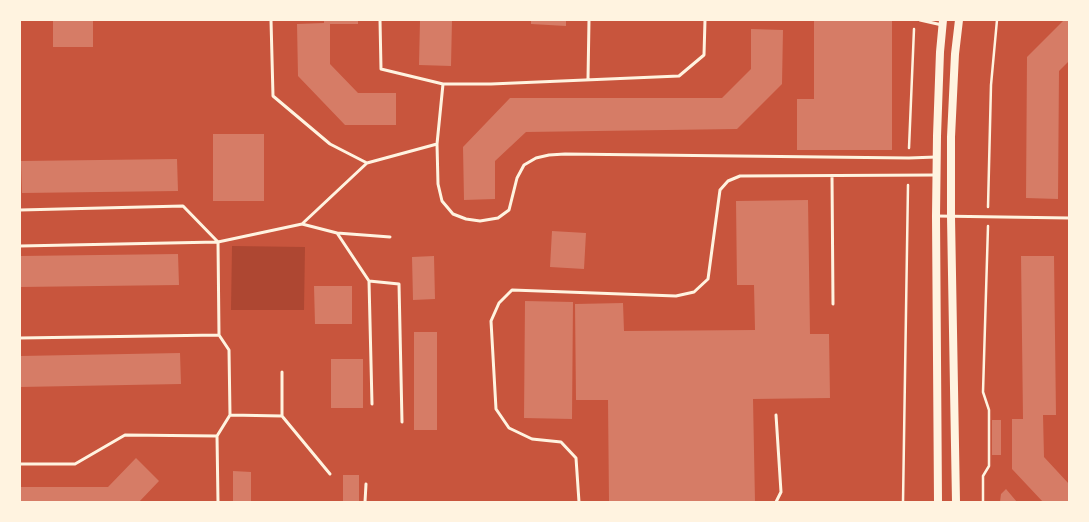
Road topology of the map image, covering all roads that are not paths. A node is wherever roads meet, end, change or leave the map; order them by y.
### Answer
1 (271, 20) edge
2 (380, 20) edge
3 (589, 20) edge
4 (705, 20) edge
5 (920, 20) edge
6 (959, 20) edge
7 (943, 23) edge
8 (588, 79) junction
9 (443, 84) junction
10 (437, 144) junction
11 (937, 157) junction
12 (367, 163) junction
13 (937, 175) junction
14 (832, 176) junction
15 (20, 210) edge
16 (936, 216) junction
17 (951, 216) junction
18 (1069, 218) edge
19 (302, 224) junction
20 (337, 234) junction
21 (390, 237) dead end
22 (218, 242) junction
23 (20, 246) edge
24 (369, 281) junction
25 (833, 304) dead end
26 (218, 335) junction
27 (20, 338) edge
28 (282, 372) dead end
29 (372, 404) dead end
30 (230, 415) junction
31 (776, 415) dead end
32 (282, 416) junction
33 (402, 422) dead end
34 (217, 436) junction
35 (20, 464) edge
36 (330, 474) dead end
37 (366, 484) dead end
38 (218, 502) edge
39 (365, 502) edge
40 (579, 502) edge
41 (776, 502) edge
42 (938, 502) edge
43 (956, 502) edge

1 - 12 lane
2 - 9 lane
3 - 8 lane
4 - 8 lane
5 - 7 lane
6 - 17 main road
7 - 11 main road
8 - 9 lane
9 - 10 lane
10 - 11 lane
10 - 12 lane
11 - 13 main road
12 - 19 lane
13 - 14 lane
13 - 16 main road
14 - 25 lane
14 - 40 lane
15 - 22 lane
16 - 17 lane
16 - 42 main road
17 - 18 lane
17 - 43 main road
19 - 20 lane
19 - 22 lane
20 - 21 lane
20 - 24 lane
22 - 23 lane
22 - 26 lane
24 - 29 lane
24 - 33 lane
26 - 27 lane
26 - 30 lane
28 - 32 lane
30 - 32 lane
30 - 34 lane
31 - 41 lane
32 - 36 lane
34 - 35 lane
34 - 38 lane
37 - 39 lane

